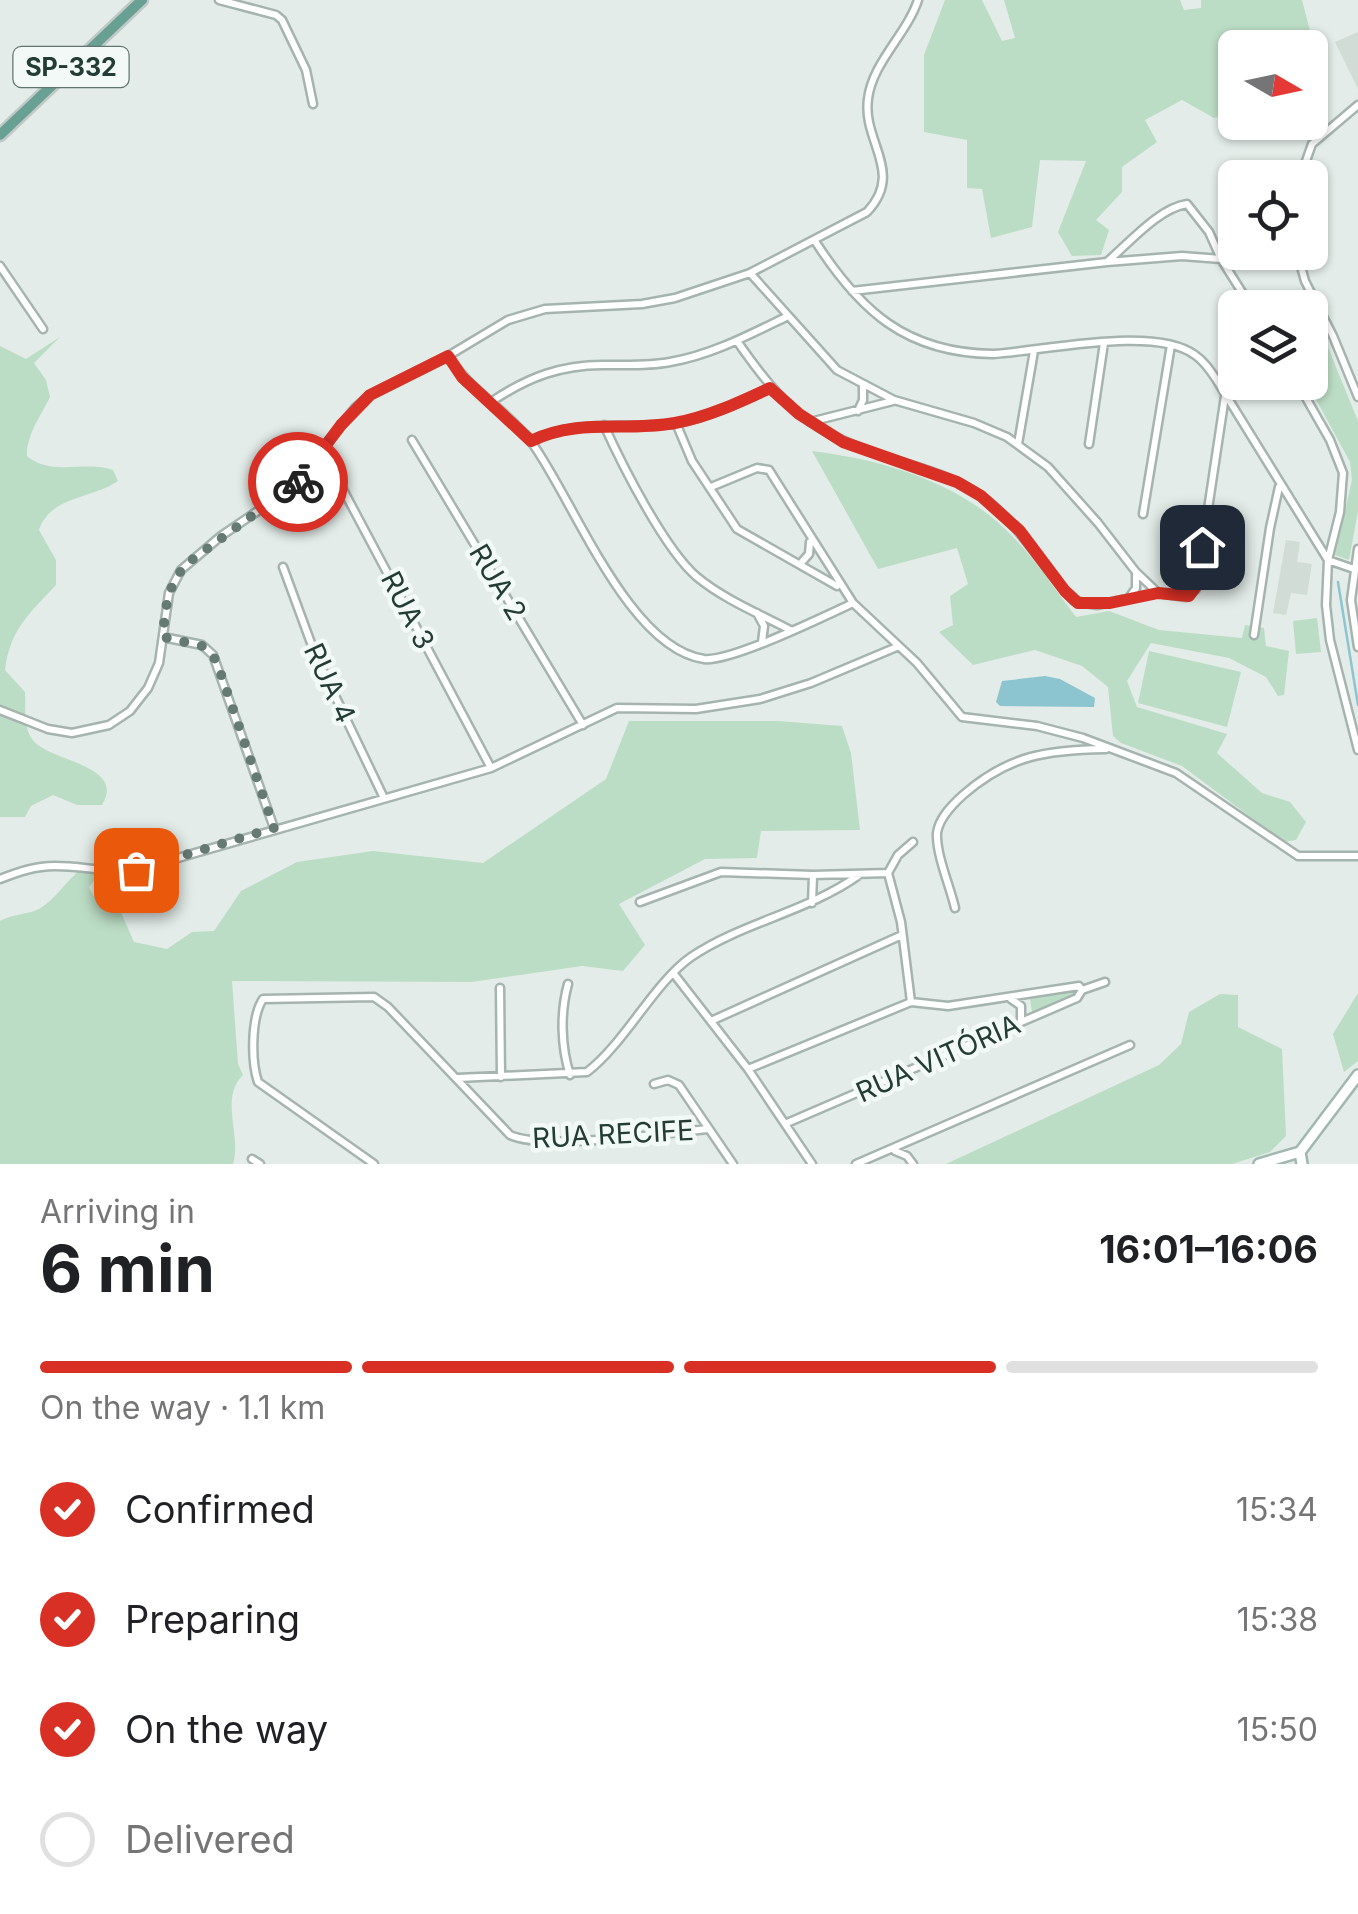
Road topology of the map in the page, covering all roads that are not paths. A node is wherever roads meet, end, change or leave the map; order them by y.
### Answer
1 (142, 0) edge
2 (219, 0) edge
3 (918, 0) edge
4 (312, 104) dead end
5 (1358, 105) edge
6 (0, 135) edge
7 (1306, 160) edge
8 (815, 242) junction
9 (1218, 254) edge
10 (1218, 260) edge
11 (1107, 262) junction
12 (0, 266) edge
13 (1302, 270) edge
14 (750, 273) junction
15 (852, 291) junction
16 (786, 316) junction
17 (42, 329) dead end
18 (737, 341) junction
19 (1104, 344) junction
20 (1171, 345) junction
21 (1034, 351) junction
22 (448, 356) junction
23 (862, 385) junction
24 (1218, 385) edge
25 (770, 388) junction
26 (1358, 397) edge
27 (894, 400) junction
28 (1225, 400) edge
29 (1228, 400) edge
30 (1307, 400) edge
31 (490, 402) junction
32 (858, 411) junction
33 (843, 414) junction
34 (810, 422) junction
35 (676, 423) junction
36 (604, 424) junction
37 (838, 439) junction
38 (412, 440) dead end
39 (531, 441) junction
40 (1018, 444) junction
41 (1089, 444) dead end
42 (323, 452) junction
43 (1280, 486) junction
44 (711, 487) junction
45 (1143, 514) dead end
46 (810, 540) junction
47 (1358, 549) edge
48 (1328, 560) junction
49 (801, 562) junction
50 (283, 566) dead end
51 (1354, 569) junction
52 (1136, 572) junction
53 (842, 589) junction
54 (1158, 593) junction
55 (1128, 598) junction
56 (853, 603) junction
57 (756, 612) junction
58 (793, 631) junction
59 (1254, 635) dead end
60 (163, 637) junction
61 (762, 642) junction
62 (900, 646) junction
63 (1358, 646) edge
64 (0, 710) edge
65 (582, 725) junction
66 (1112, 748) junction
67 (1358, 750) edge
68 (491, 768) junction
69 (383, 796) junction
70 (274, 828) junction
71 (913, 842) dead end
72 (1358, 856) edge
73 (888, 873) junction
74 (813, 875) junction
75 (859, 875) junction
76 (0, 879) edge
77 (640, 902) dead end
78 (811, 904) junction
79 (955, 908) dead end
80 (902, 936) junction
81 (674, 974) junction
82 (1105, 982) dead end
83 (568, 984) dead end
84 (500, 988) dead end
85 (1082, 988) junction
86 (1008, 998) junction
87 (911, 1002) junction
88 (711, 1022) junction
89 (1021, 1022) junction
90 (1130, 1044) dead end
91 (748, 1069) junction
92 (570, 1075) junction
93 (1358, 1075) edge
94 (501, 1077) junction
95 (458, 1078) junction
96 (654, 1084) dead end
97 (786, 1123) junction
98 (708, 1129) junction
99 (894, 1150) junction
100 (1300, 1152) junction
101 (374, 1164) edge
102 (732, 1164) edge
103 (812, 1164) edge
104 (858, 1164) edge
105 (913, 1164) edge
106 (1259, 1164) edge
107 (1302, 1164) edge

1 - 6 main road, SP-332
2 - 4 street
3 - 8 street
5 - 7 street
8 - 14 street
8 - 15 street
9 - 11 street
10 - 11 street
11 - 15 street
12 - 17 street
13 - 26 street
14 - 16 street
14 - 22 street
15 - 21 street
16 - 18 street
16 - 23 street
18 - 25 street
18 - 31 street
19 - 20 street
19 - 21 street
19 - 41 street
20 - 24 street
20 - 45 street
21 - 40 street
22 - 31 street
22 - 42 street
23 - 27 street
23 - 32 street
25 - 34 street
25 - 35 street
27 - 32 street
27 - 40 street
28 - 54 street
29 - 43 street
30 - 48 street
31 - 39 street
32 - 33 street
33 - 34 street
33 - 37 street
34 - 37 street
35 - 36 street
35 - 44 street
36 - 39 street
36 - 57 street
37 - 55 street
38 - 65 street, RUA 2
39 - 61 street
40 - 52 street
42 - 60 street
42 - 68 street, RUA 3
43 - 48 street
43 - 59 street
44 - 46 street
44 - 49 street
46 - 49 street
46 - 53 street
47 - 51 street
48 - 51 street
48 - 67 street
49 - 53 street
50 - 69 street, RUA 4
51 - 63 street
52 - 54 street
52 - 55 street
53 - 56 street
54 - 55 street
56 - 58 street
56 - 62 street
57 - 58 street
57 - 61 street
58 - 61 street
60 - 64 street
60 - 70 street
62 - 65 street
62 - 66 street
65 - 68 street
66 - 72 street
66 - 79 street
68 - 69 street
69 - 70 street
70 - 76 street
71 - 73 street
73 - 75 street
73 - 80 street
74 - 75 street
74 - 77 street
74 - 78 street
75 - 78 street
78 - 81 street
80 - 87 street
80 - 88 street
81 - 88 street
81 - 92 street
82 - 85 street
83 - 92 street
84 - 94 street
85 - 86 street
85 - 89 street, RUA VITÓRIA
86 - 87 street
86 - 89 street
87 - 91 street
88 - 91 street
89 - 97 street, RUA VITÓRIA
90 - 99 street
91 - 97 street
92 - 94 street
93 - 100 street
94 - 95 street
95 - 98 street, RUA RECIFE
95 - 101 street, RUA RECIFE
96 - 98 street
97 - 103 street
98 - 102 street
99 - 104 street
99 - 105 street
100 - 106 street
100 - 107 street

